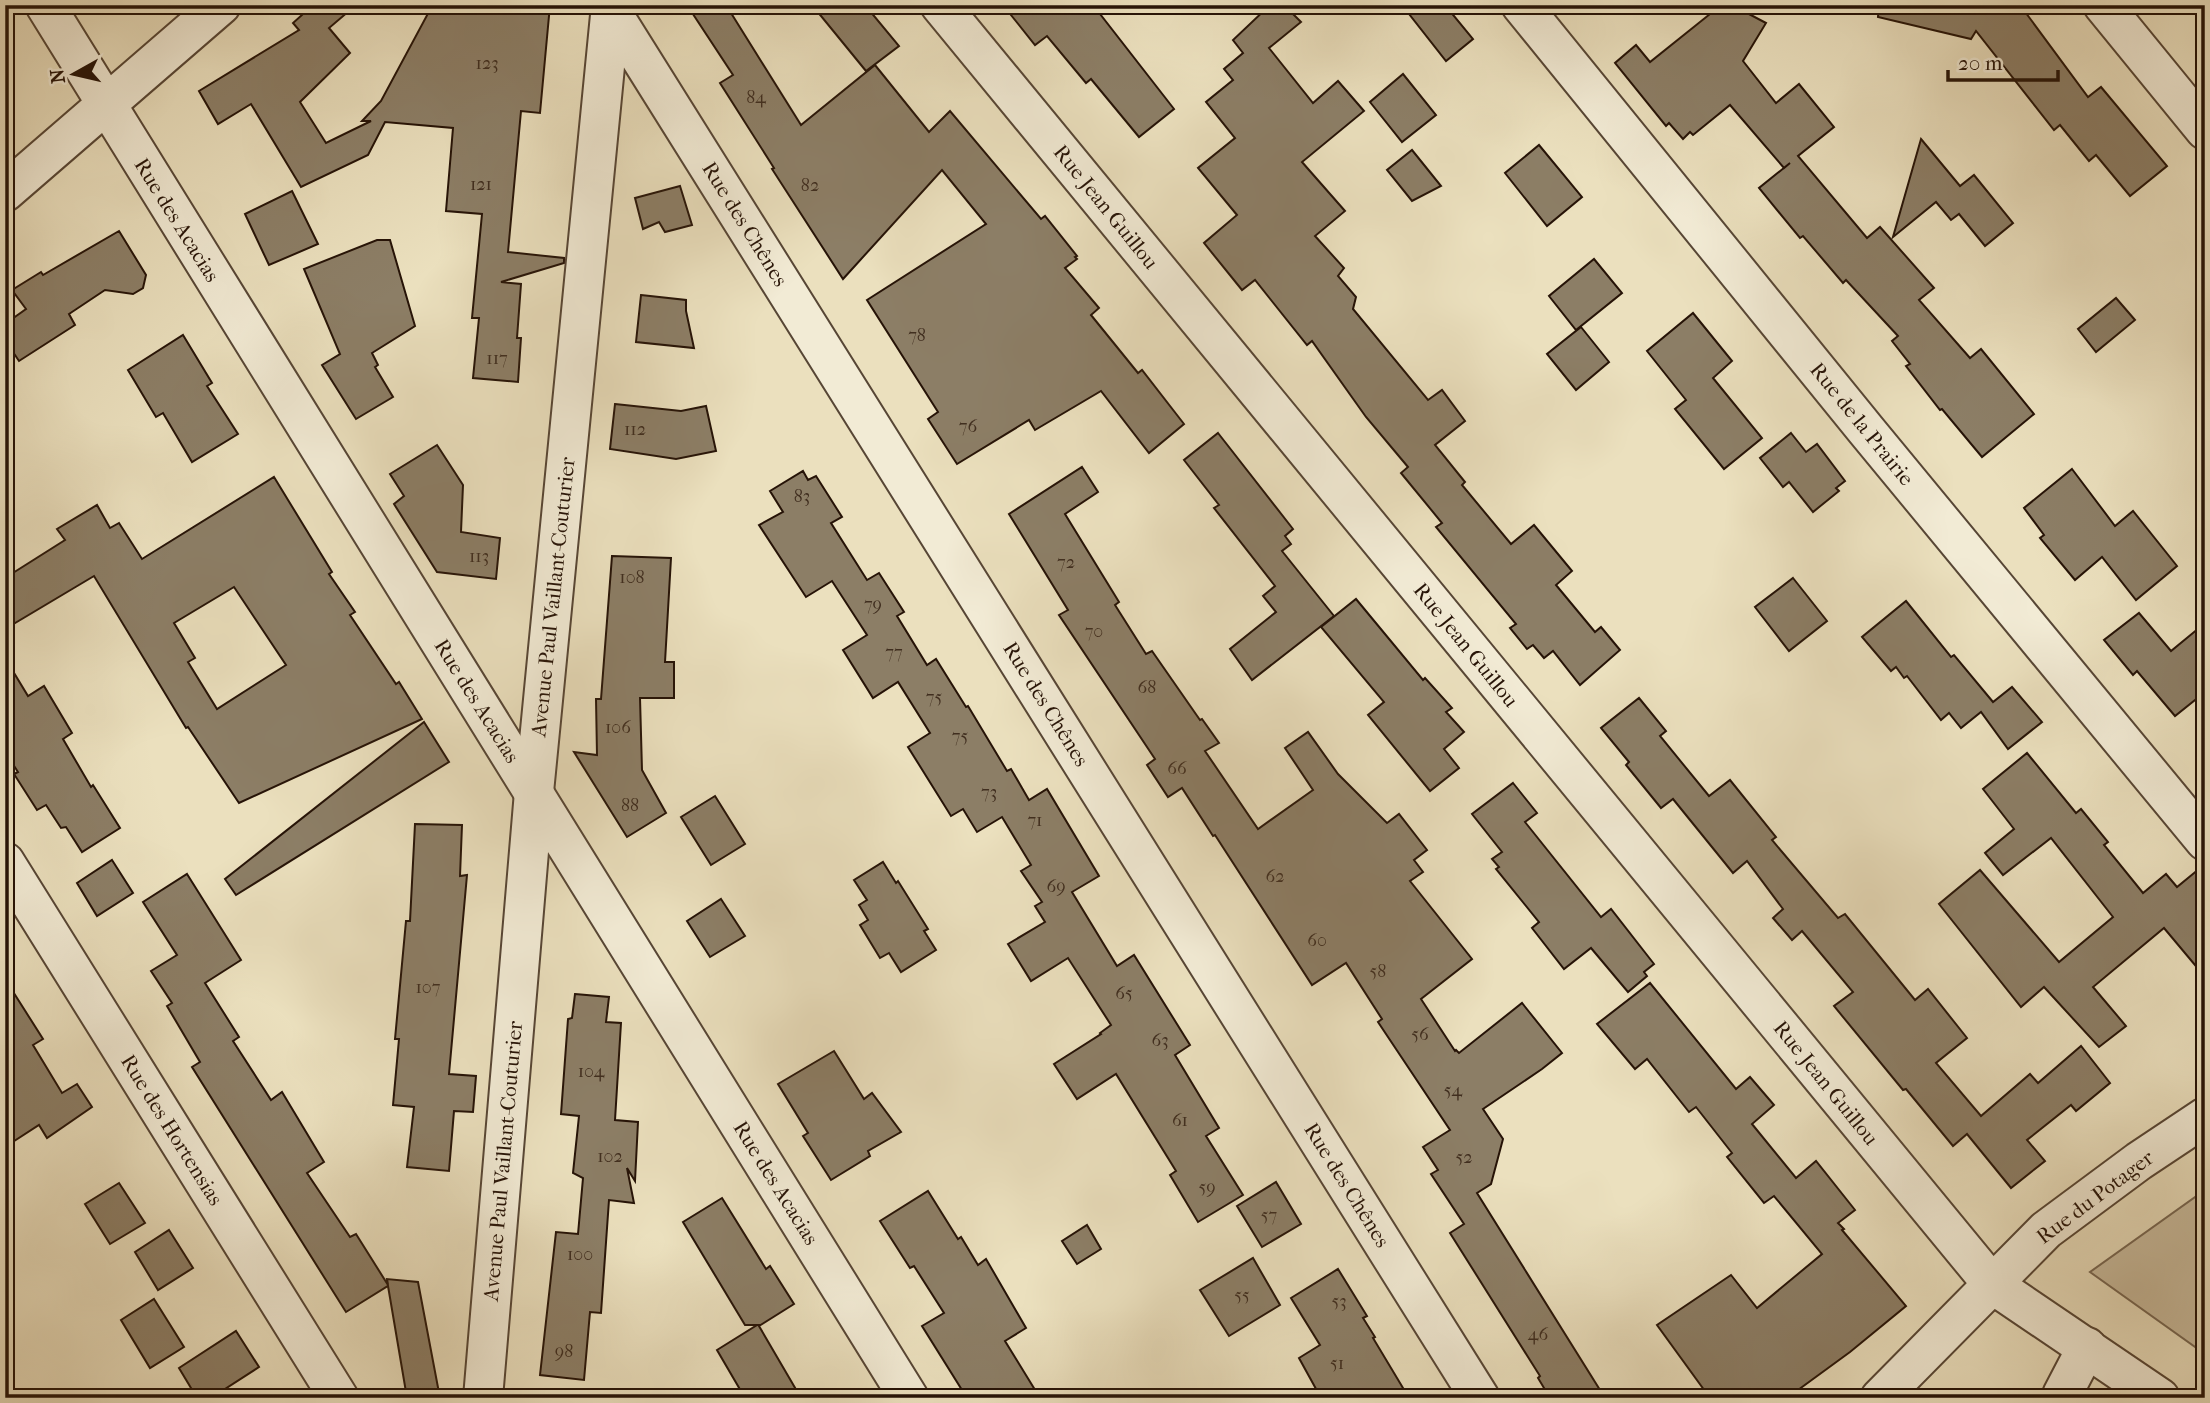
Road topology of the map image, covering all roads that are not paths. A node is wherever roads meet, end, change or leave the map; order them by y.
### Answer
1 (45, 5) edge
2 (221, 5) edge
3 (940, 5) edge
4 (1521, 5) edge
5 (2103, 5) edge
6 (611, 8) edge
7 (107, 105) junction
8 (2205, 130) edge
9 (5, 192) edge
10 (534, 792) junction
11 (2205, 841) edge
12 (5, 862) edge
13 (2205, 1117) edge
14 (1992, 1284) junction
15 (2087, 1347) junction
16 (339, 1398) edge
17 (484, 1398) edge
18 (909, 1398) edge
19 (1480, 1398) edge
20 (1880, 1398) edge
21 (2064, 1398) edge
22 (2160, 1398) edge

1 - 7 street, Rue des Acacias
2 - 7 street
3 - 14 street, Rue Jean Guillou
4 - 11 street, Rue de la Prairie
5 - 8 street
6 - 10 street, Avenue Paul Vaillant-Couturier
6 - 19 street, Rue des Chênes
7 - 9 street
7 - 10 street, Rue des Acacias
10 - 17 street, Avenue Paul Vaillant-Couturier
10 - 18 street, Rue des Acacias
12 - 16 street, Rue des Hortensias
13 - 14 street, Rue du Potager
14 - 15 street, Rue Jean Guillou
14 - 20 street, Rue du Potager
15 - 21 street
15 - 22 street, Rue Jean Guillou

